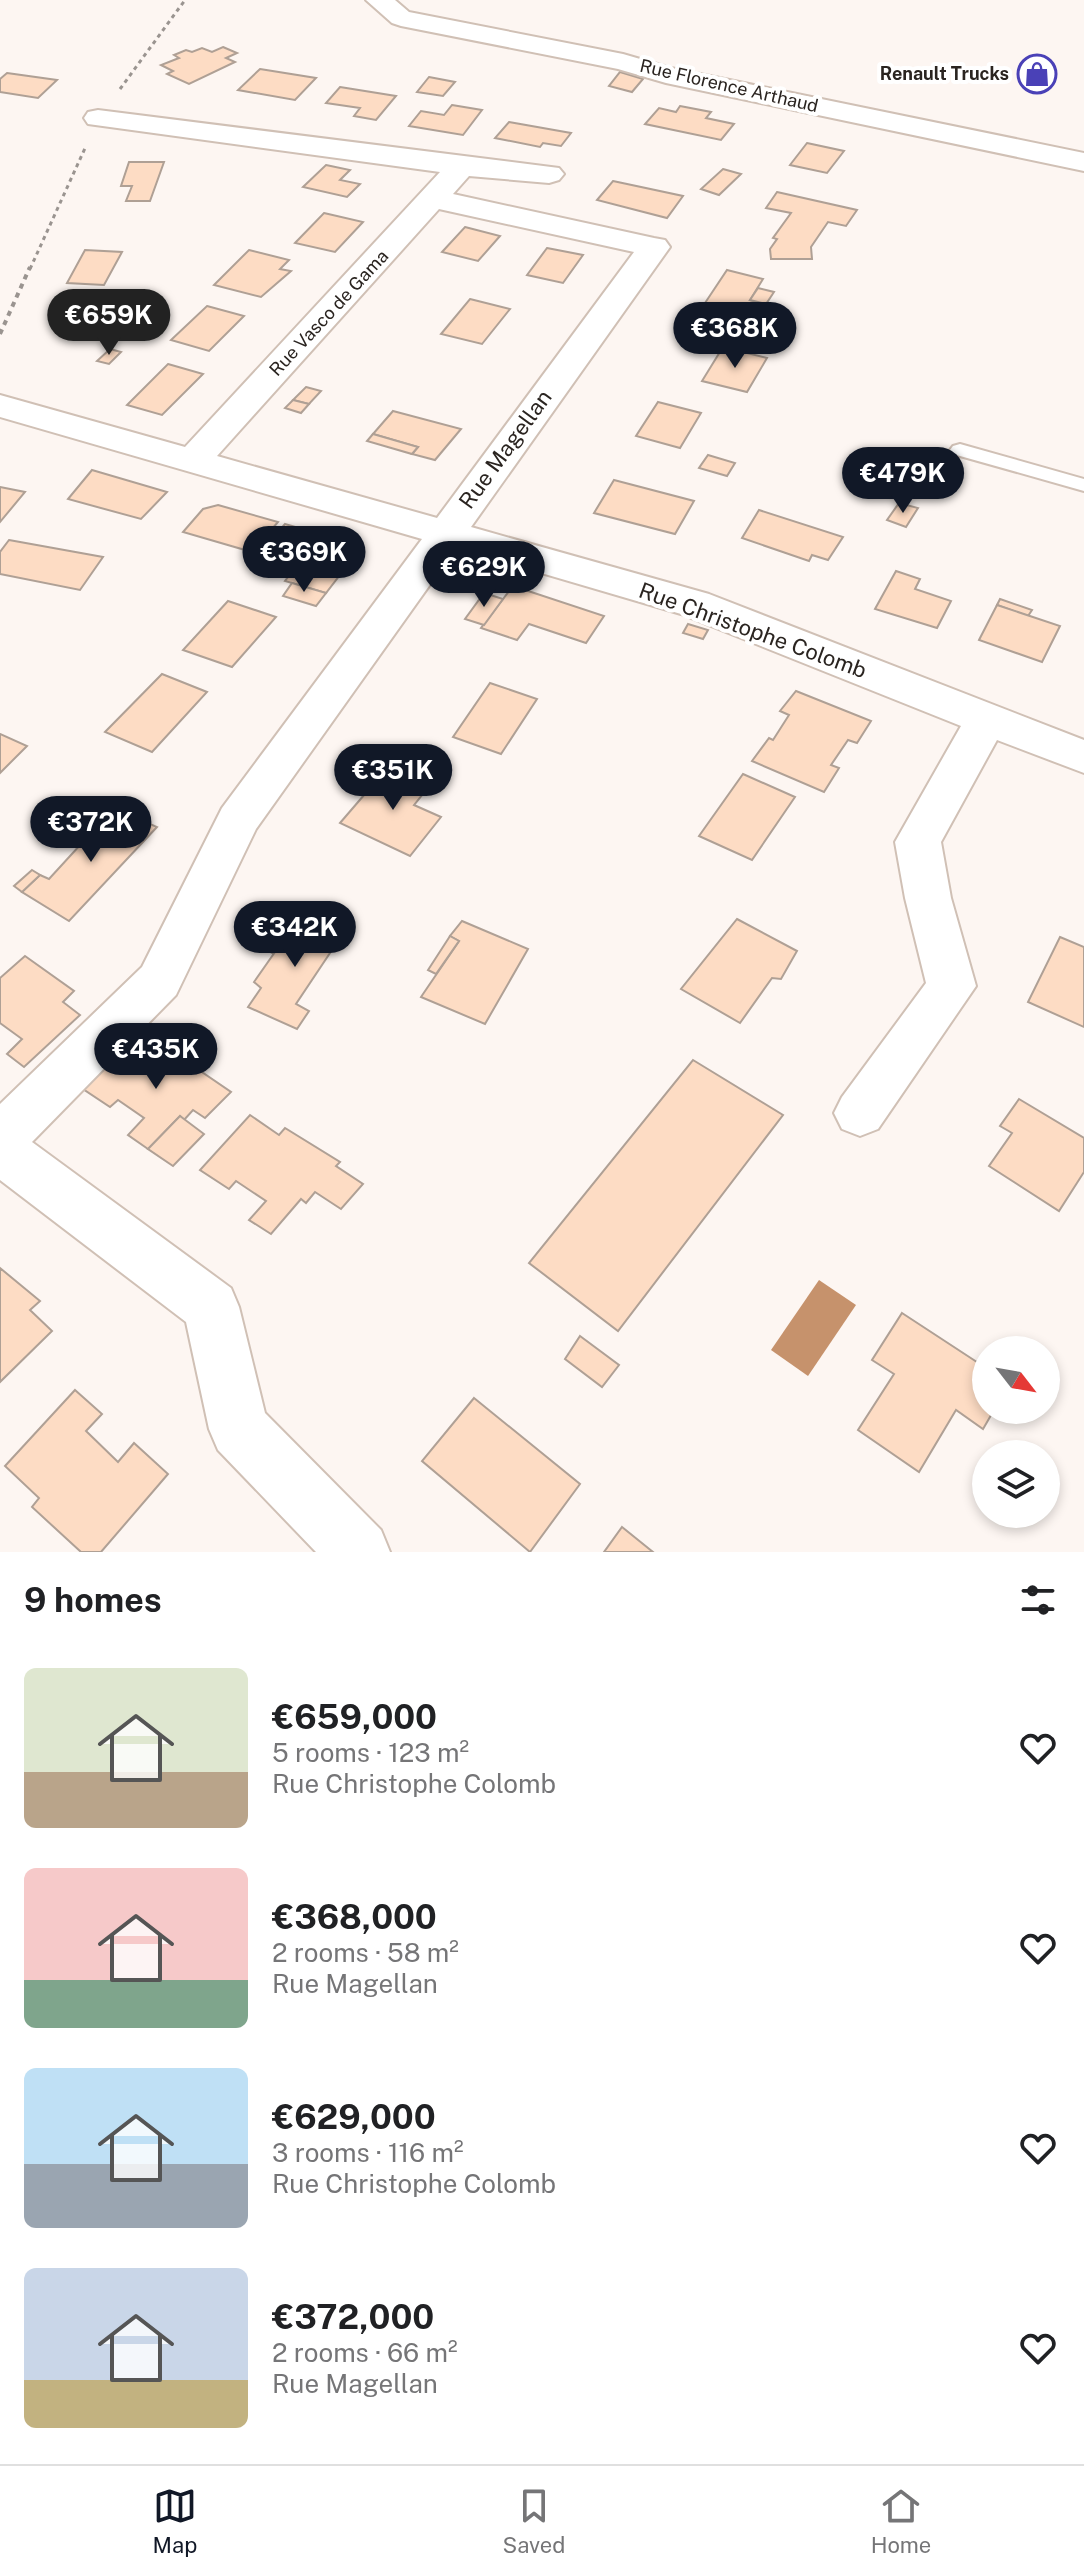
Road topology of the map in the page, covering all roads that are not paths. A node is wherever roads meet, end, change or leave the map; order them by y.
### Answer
1 (379, 0) edge
2 (98, 118) road end
3 (1084, 162) edge
4 (462, 166) junction
5 (549, 174) dead end
6 (434, 199) junction
7 (0, 406) edge
8 (960, 450) dead end
9 (194, 459) junction
10 (1084, 485) edge
11 (445, 531) junction
12 (987, 718) junction
13 (1084, 757) edge
14 (860, 1113) dead end
15 (0, 1139) edge
16 (0, 1149) edge
17 (359, 1552) edge

1 - 3 street, Rue Florence Arthaud
2 - 4 street
4 - 5 street
4 - 6 street, Rue Vasco de Gama
6 - 9 street, Rue Vasco de Gama
6 - 11 street, Rue Magellan
7 - 9 street, Rue Christophe Colomb
8 - 10 lane
9 - 11 street, Rue Christophe Colomb
11 - 12 street, Rue Christophe Colomb
11 - 15 street, Rue Magellan
12 - 13 street, Rue Christophe Colomb
12 - 14 street
16 - 17 street

